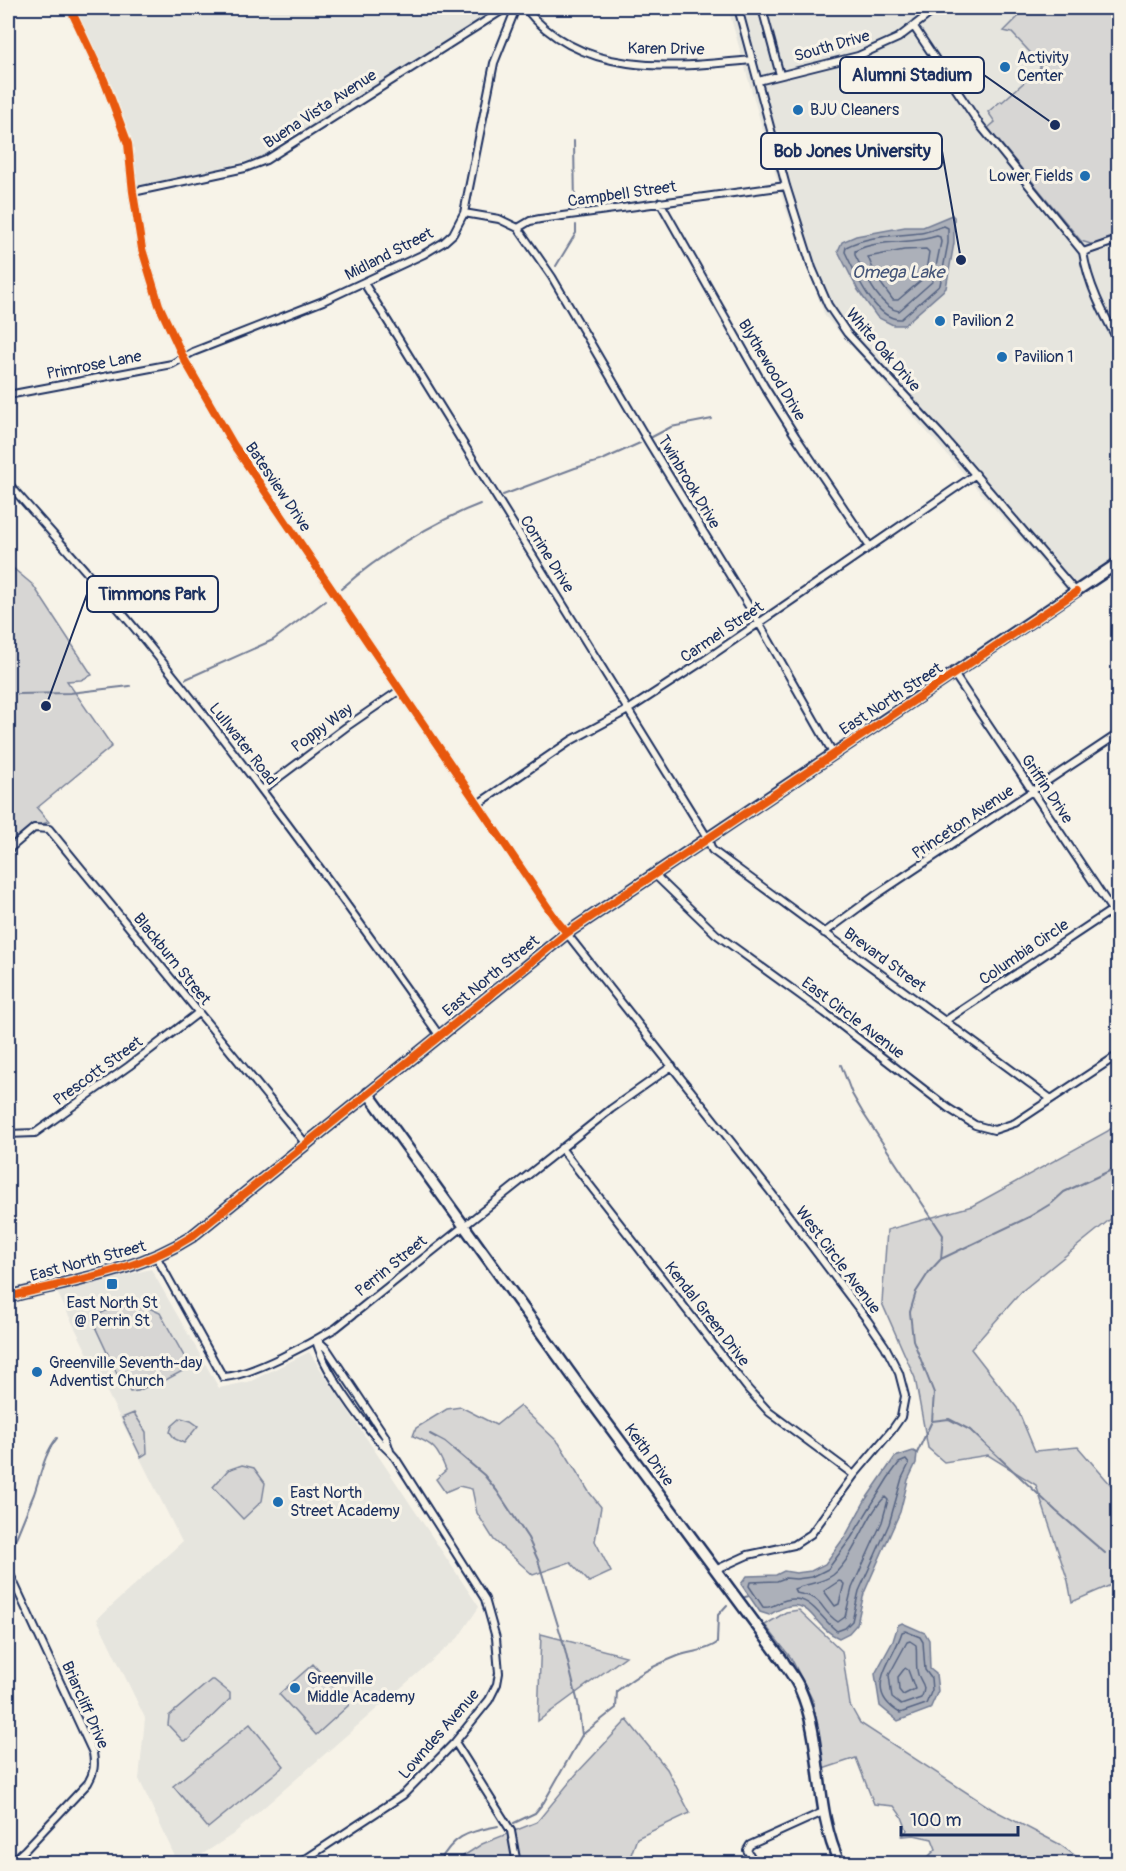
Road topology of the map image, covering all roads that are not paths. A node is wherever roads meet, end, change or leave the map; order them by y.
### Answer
1 (70, 8) edge
2 (506, 8) edge
3 (516, 8) edge
4 (525, 8) edge
5 (738, 8) edge
6 (762, 8) edge
7 (938, 8) edge
8 (914, 27) junction
9 (752, 60) junction
10 (780, 75) junction
11 (758, 81) junction
12 (786, 186) junction
13 (133, 192) junction
14 (660, 202) junction
15 (464, 213) junction
16 (518, 228) junction
17 (1119, 240) edge
18 (1083, 252) junction
19 (364, 284) junction
20 (1119, 341) edge
21 (184, 358) junction
22 (8, 395) edge
23 (976, 474) junction
24 (8, 483) edge
25 (870, 547) junction
26 (1119, 563) edge
27 (1076, 591) junction
28 (759, 623) junction
29 (954, 674) junction
30 (399, 690) junction
31 (628, 710) junction
32 (1119, 734) edge
33 (833, 753) junction
34 (262, 789) junction
35 (1032, 792) junction
36 (478, 804) junction
37 (708, 839) junction
38 (8, 850) edge
39 (654, 874) junction
40 (1115, 908) edge
41 (1119, 920) edge
42 (567, 933) junction
43 (824, 933) junction
44 (198, 1013) junction
45 (945, 1021) junction
46 (439, 1035) junction
47 (1119, 1055) edge
48 (672, 1066) junction
49 (368, 1093) junction
50 (1051, 1099) junction
51 (8, 1134) edge
52 (306, 1144) junction
53 (561, 1148) junction
54 (465, 1226) junction
55 (156, 1256) junction
56 (8, 1297) edge
57 (316, 1340) junction
58 (390, 1452) junction
59 (854, 1475) junction
60 (8, 1570) edge
61 (714, 1570) junction
62 (455, 1742) junction
63 (823, 1812) junction
64 (9, 1863) edge
65 (298, 1863) edge
66 (517, 1863) edge
67 (755, 1863) edge
68 (840, 1863) edge

1 - 13 street, Batesview Drive
2 - 13 street, Buena Vista Avenue
3 - 15 street, Midland Street
4 - 9 street, Karen Drive
5 - 9 street, White Oak Drive
6 - 10 street
7 - 8 street, South Drive
8 - 10 street, South Drive
8 - 18 street
9 - 11 street, White Oak Drive
10 - 11 street, South Drive
11 - 12 street, White Oak Drive
12 - 14 street, Campbell Street
12 - 23 street, White Oak Drive
13 - 21 street, Batesview Drive
14 - 16 street, Campbell Street
14 - 25 street, Blythewood Drive
15 - 16 street
15 - 19 street, Midland Street
16 - 28 street, Twinbrook Drive
17 - 18 street
18 - 20 street
19 - 21 street, Midland Street
19 - 31 street, Corrine Drive
21 - 22 street, Primrose Lane
21 - 30 street, Batesview Drive
23 - 25 street, Carmel Street
23 - 27 street, White Oak Drive
24 - 34 street, Lullwater Road
25 - 28 street, Carmel Street
26 - 27 main road, East North Street
27 - 29 main road, East North Street
28 - 31 street, Carmel Street
28 - 33 street, Twinbrook Drive
29 - 33 main road, East North Street
29 - 35 street, Griffin Drive
30 - 34 street, Poppy Way
30 - 36 street, Batesview Drive
31 - 36 street, Carmel Street
31 - 37 street, Corrine Drive
32 - 35 street, Princeton Avenue
33 - 37 main road, East North Street
34 - 46 street, Lullwater Road
35 - 40 street, Griffin Drive
35 - 43 street, Princeton Avenue
36 - 42 street, Batesview Drive
37 - 39 main road, East North Street
37 - 43 street, Brevard Street
38 - 44 street, Blackburn Street
39 - 42 main road, East North Street
39 - 50 street, East Circle Avenue
40 - 41 street, Griffin Drive
40 - 45 street, Columbia Circle
42 - 46 main road, East North Street
42 - 48 street, West Circle Avenue
43 - 45 street, Brevard Street
44 - 51 street, Prescott Street
44 - 52 street, Blackburn Street
45 - 50 street, Brevard Street
46 - 49 main road, East North Street
47 - 50 street, East Circle Avenue
48 - 53 street, Perrin Street
48 - 59 street, West Circle Avenue
49 - 52 main road, East North Street
49 - 54 main road, Keith Drive
52 - 55 main road, East North Street
53 - 54 street, Perrin Street
53 - 59 street, Kendal Green Drive
54 - 57 street, Perrin Street
54 - 61 main road, Keith Drive
55 - 56 main road, East North Street
55 - 57 street, Perrin Street
57 - 58 street, Lowndes Avenue
57 - 58 street, Lowndes Avenue
58 - 62 street, Lowndes Avenue
59 - 61 street, West Circle Avenue
60 - 64 street, Briarcliff Drive
61 - 63 main road, Keith Drive
62 - 65 street, Lowndes Avenue
62 - 66 street
63 - 67 street
63 - 68 main road, Keith Drive

